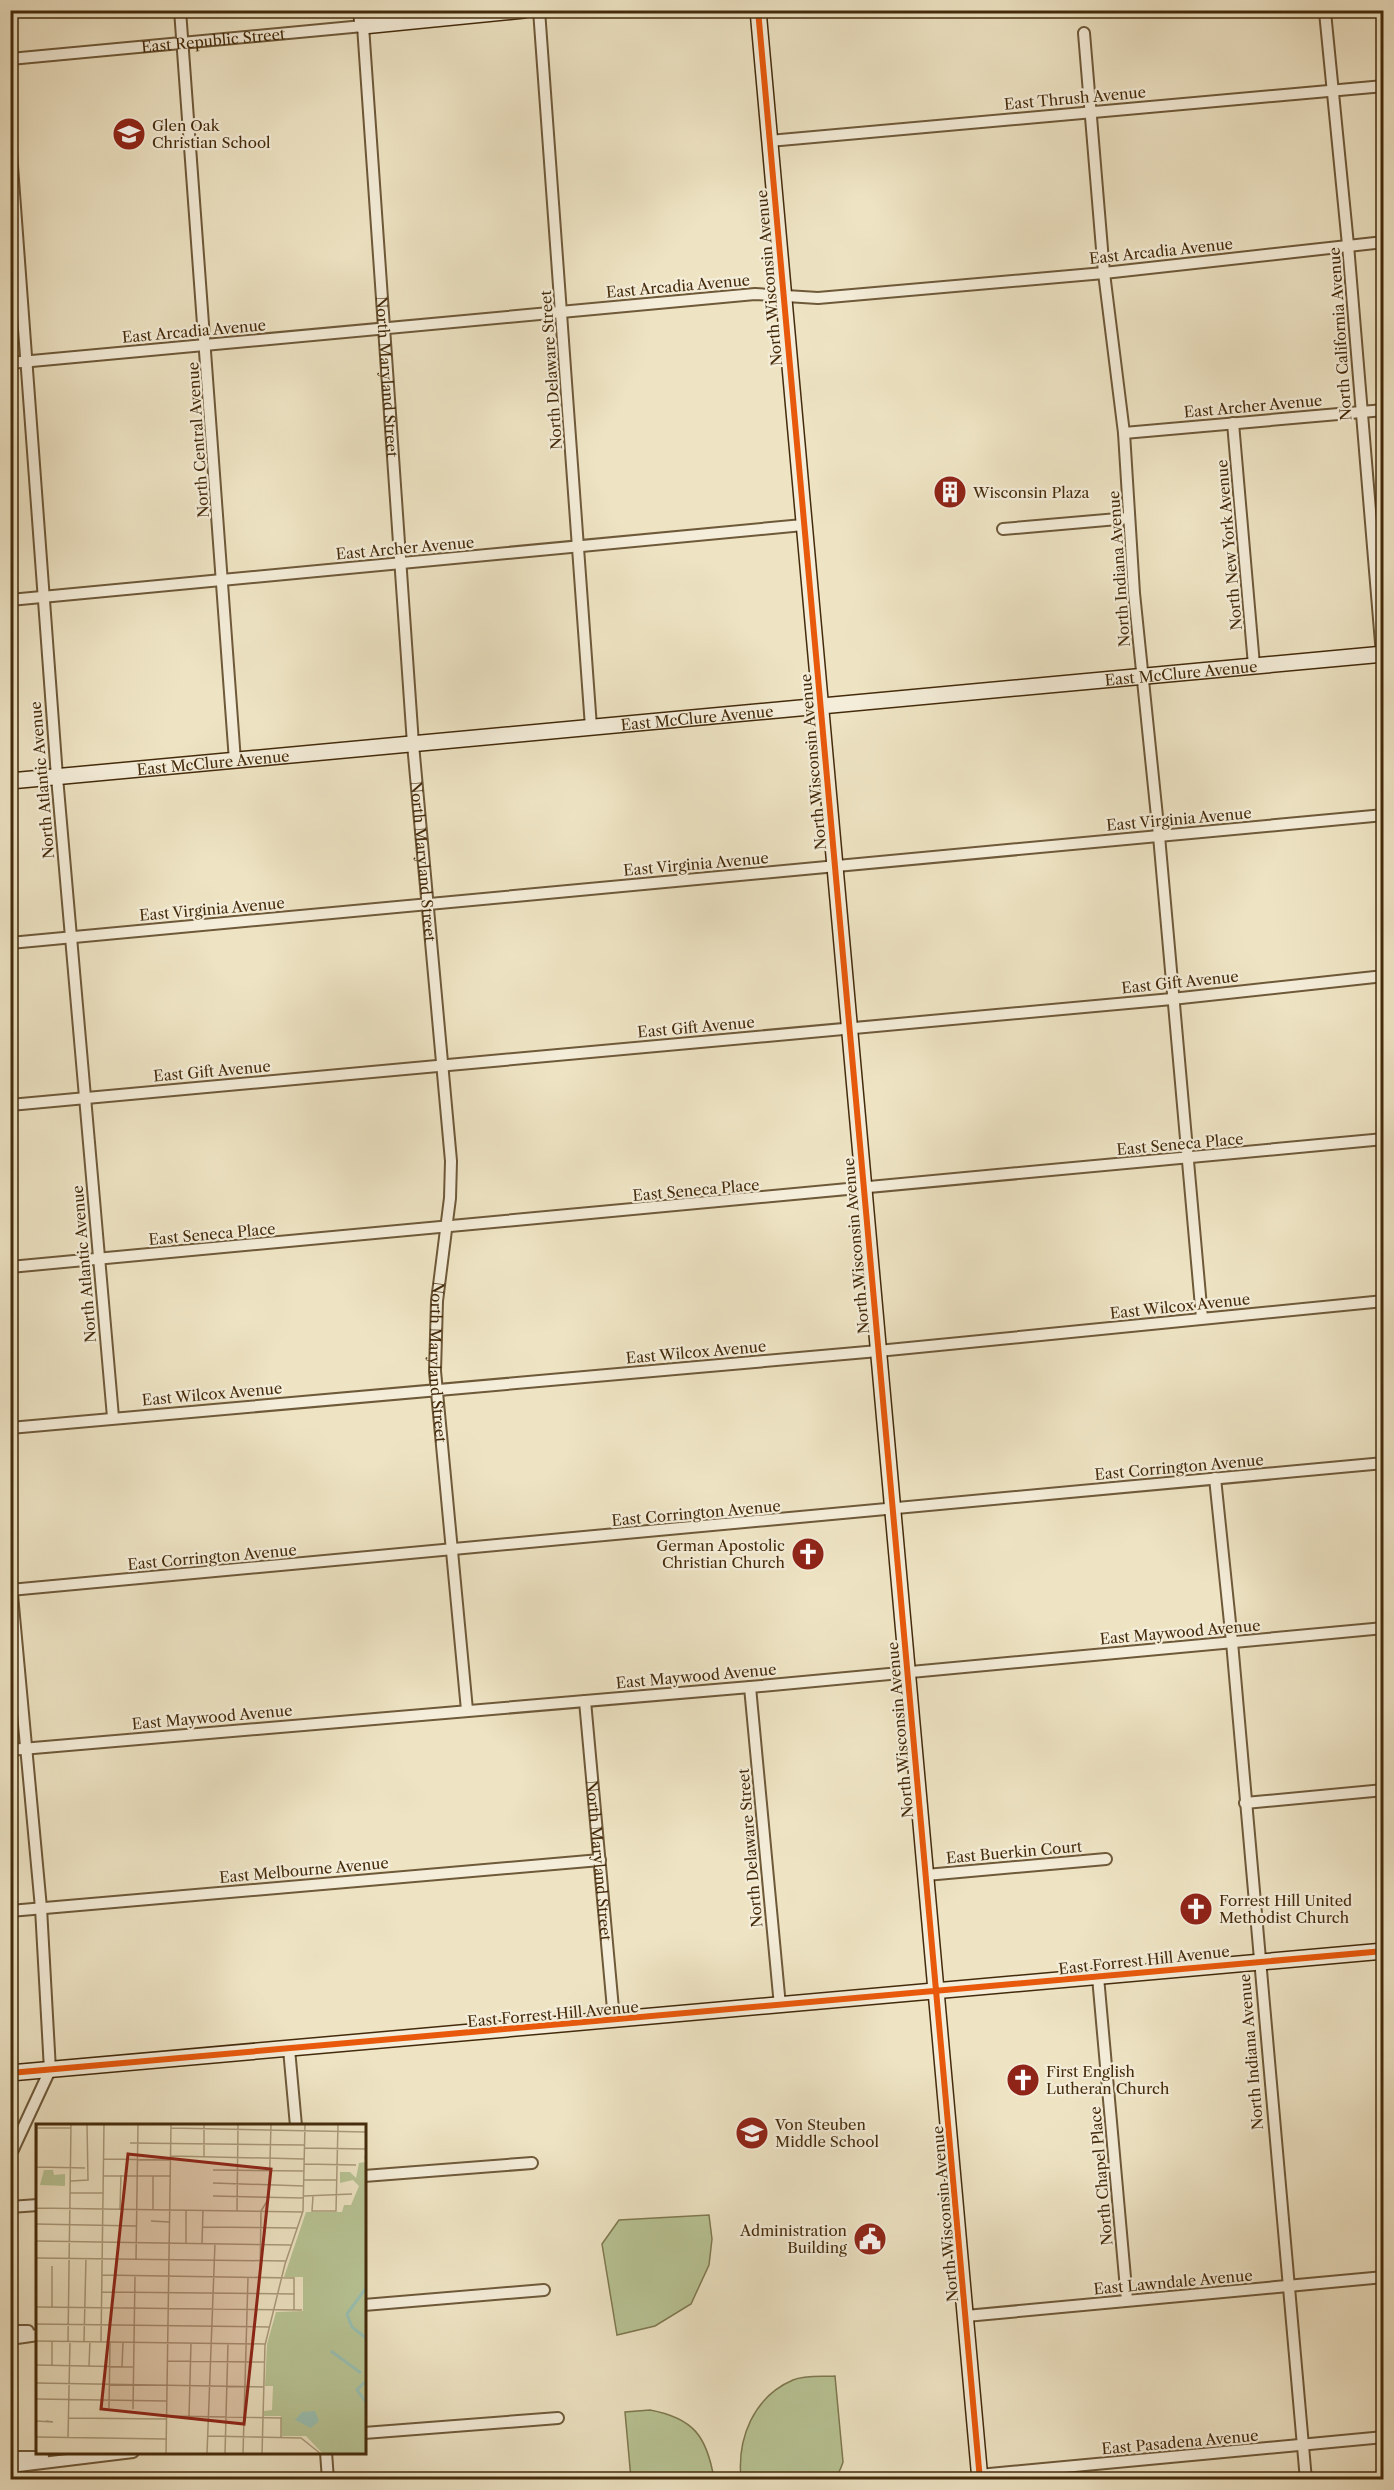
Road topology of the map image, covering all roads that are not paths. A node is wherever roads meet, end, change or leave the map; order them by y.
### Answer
1 (180, 10) edge
2 (361, 10) edge
3 (524, 10) edge
4 (540, 10) edge
5 (758, 10) edge
6 (1325, 12) dead end
7 (363, 26) junction
8 (1084, 33) dead end
9 (183, 42) junction
10 (10, 59) edge
11 (1383, 86) edge
12 (1332, 91) junction
13 (1090, 112) junction
14 (10, 139) edge
15 (768, 141) junction
16 (1383, 242) edge
17 (1348, 245) junction
18 (1104, 273) junction
19 (782, 296) junction
20 (562, 312) junction
21 (384, 329) junction
22 (206, 345) junction
23 (28, 361) junction
24 (10, 363) edge
25 (1383, 410) edge
26 (1360, 411) junction
27 (1233, 423) junction
28 (1124, 433) junction
29 (1129, 518) junction
30 (803, 525) junction
31 (1003, 530) dead end
32 (578, 547) junction
33 (401, 563) junction
34 (223, 580) junction
35 (43, 597) junction
36 (10, 600) edge
37 (1383, 654) edge
38 (1254, 665) junction
39 (1142, 675) junction
40 (820, 706) junction
41 (591, 727) junction
42 (413, 744) junction
43 (235, 760) junction
44 (57, 777) junction
45 (10, 781) edge
46 (1383, 815) edge
47 (1159, 836) junction
48 (835, 867) junction
49 (428, 904) junction
50 (70, 937) junction
51 (10, 943) edge
52 (1383, 976) edge
53 (1172, 999) junction
54 (849, 1028) junction
55 (441, 1065) junction
56 (84, 1098) junction
57 (10, 1105) edge
58 (1383, 1139) edge
59 (1188, 1158) junction
60 (864, 1189) junction
61 (445, 1228) junction
62 (98, 1259) junction
63 (10, 1267) edge
64 (1383, 1301) edge
65 (1202, 1318) junction
66 (878, 1351) junction
67 (436, 1390) junction
68 (113, 1417) junction
69 (10, 1428) edge
70 (1383, 1463) edge
71 (1215, 1478) junction
72 (892, 1509) junction
73 (453, 1551) junction
74 (10, 1583) edge
75 (11, 1590) edge
76 (1383, 1628) edge
77 (1232, 1642) junction
78 (907, 1672) junction
79 (750, 1687) junction
80 (585, 1701) junction
81 (467, 1710) junction
82 (27, 1748) junction
83 (10, 1750) edge
84 (1383, 1790) edge
85 (1245, 1803) junction
86 (1106, 1859) dead end
87 (600, 1860) junction
88 (926, 1875) junction
89 (41, 1908) junction
90 (10, 1911) edge
91 (1383, 1951) edge
92 (1258, 1961) junction
93 (1098, 1977) junction
94 (937, 1992) junction
95 (780, 2006) junction
96 (614, 2020) junction
97 (289, 2049) junction
98 (50, 2070) junction
99 (10, 2073) edge
100 (296, 2124) edge
101 (10, 2156) edge
102 (532, 2163) dead end
103 (366, 2176) edge
104 (36, 2205) edge
105 (10, 2207) edge
106 (1383, 2277) edge
107 (1288, 2287) junction
108 (544, 2290) dead end
109 (1127, 2300) junction
110 (366, 2305) edge
111 (966, 2316) junction
112 (36, 2330) edge
113 (10, 2331) edge
114 (36, 2335) edge
115 (10, 2339) edge
116 (558, 2418) dead end
117 (366, 2433) edge
118 (1383, 2437) edge
119 (1303, 2445) junction
120 (117, 2454) edge
121 (326, 2454) edge
122 (109, 2455) junction
123 (10, 2457) edge
124 (10, 2467) edge
125 (980, 2477) edge
126 (328, 2480) edge
127 (1306, 2480) edge

1 - 9 street, North Central Avenue
2 - 7 street, North Maryland Street
3 - 7 street, East Republic Street
4 - 20 street, North Delaware Street
5 - 15 street, North Wisconsin Avenue
6 - 12 street, North California Avenue
7 - 9 street, East Republic Street
7 - 21 street, North Maryland Street
8 - 13 street, North Indiana Avenue
9 - 10 street, East Republic Street
9 - 22 street, North Central Avenue
11 - 12 street, East Thrush Avenue
12 - 13 street, East Thrush Avenue
12 - 17 street, North California Avenue
13 - 15 street, East Thrush Avenue
13 - 18 street, North Indiana Avenue
14 - 23 street, North Atlantic Avenue
15 - 19 street, North Wisconsin Avenue
16 - 17 street, East Arcadia Avenue
17 - 18 street, East Arcadia Avenue
17 - 26 street, North California Avenue
18 - 19 street, East Arcadia Avenue
18 - 28 street, North Indiana Avenue
19 - 20 street, East Arcadia Avenue
19 - 30 street, North Wisconsin Avenue
20 - 21 street, East Arcadia Avenue
20 - 32 street, North Delaware Street
21 - 22 street, East Arcadia Avenue
21 - 33 street, North Maryland Street
22 - 23 street, East Arcadia Avenue
22 - 34 street, North Central Avenue
23 - 24 street, East Arcadia Avenue
23 - 35 street, North Atlantic Avenue
25 - 26 street, East Archer Avenue
26 - 27 street, East Archer Avenue
26 - 37 street, North California Avenue
27 - 28 street, East Archer Avenue
27 - 38 street, North New York Avenue
28 - 29 street, North Indiana Avenue
29 - 31 street
29 - 39 street, North Indiana Avenue
30 - 32 street, East Archer Avenue
30 - 40 street, North Wisconsin Avenue
32 - 33 street, East Archer Avenue
32 - 41 street, North Delaware Street
33 - 34 street, East Archer Avenue
33 - 42 street, North Maryland Street
34 - 35 street, East Archer Avenue
34 - 43 street, North Central Avenue
35 - 36 street, East Archer Avenue
35 - 44 street, North Atlantic Avenue
37 - 38 street, East McClure Avenue
38 - 39 street, East McClure Avenue
39 - 40 street, East McClure Avenue
39 - 47 street, North Indiana Avenue
40 - 41 street, East McClure Avenue
40 - 48 street, North Wisconsin Avenue
41 - 42 street, East McClure Avenue
42 - 43 street, East McClure Avenue
42 - 49 street, North Maryland Street
43 - 44 street, East McClure Avenue
44 - 45 street, East McClure Avenue
44 - 50 street, North Atlantic Avenue
46 - 47 street, East Virginia Avenue
47 - 48 street, East Virginia Avenue
47 - 53 street, North Indiana Avenue
48 - 49 street, East Virginia Avenue
48 - 54 street, North Wisconsin Avenue
49 - 50 street, East Virginia Avenue
49 - 55 street, North Maryland Street
50 - 51 street, East Virginia Avenue
50 - 56 street, North Atlantic Avenue
52 - 53 street, East Gift Avenue
53 - 54 street, East Gift Avenue
53 - 59 street, North Indiana Avenue
54 - 55 street, East Gift Avenue
54 - 60 street, North Wisconsin Avenue
55 - 56 street, East Gift Avenue
55 - 61 street, North Maryland Street
56 - 57 street, East Gift Avenue
56 - 62 street, North Atlantic Avenue
58 - 59 street, East Seneca Place
59 - 60 street, East Seneca Place
59 - 65 street, North Indiana Avenue
60 - 61 street, East Seneca Place
60 - 66 street, North Wisconsin Avenue
61 - 62 street, East Seneca Place
61 - 67 street, North Maryland Street
62 - 63 street, East Seneca Place
62 - 68 street, North Atlantic Avenue
64 - 65 street, East Wilcox Avenue
65 - 66 street, East Wilcox Avenue
66 - 67 street, East Wilcox Avenue
66 - 72 street, North Wisconsin Avenue
67 - 68 street, East Wilcox Avenue
67 - 73 street, North Maryland Street
68 - 69 street, East Wilcox Avenue
70 - 71 street, East Corrington Avenue
71 - 72 street, East Corrington Avenue
71 - 77 street, North Indiana Avenue
72 - 73 street, East Corrington Avenue
72 - 78 street, North Wisconsin Avenue
73 - 75 street, East Corrington Avenue
73 - 81 street, North Maryland Street
74 - 75 street
75 - 82 street
76 - 77 street, East Maywood Avenue
77 - 78 street, East Maywood Avenue
77 - 85 street, North Indiana Avenue
78 - 79 street, East Maywood Avenue
78 - 88 street, North Wisconsin Avenue
79 - 80 street, East Maywood Avenue
79 - 95 street, North Delaware Street
80 - 81 street, East Maywood Avenue
80 - 87 street, North Maryland Street
81 - 82 street, East Maywood Avenue
82 - 83 street, East Maywood Avenue
82 - 89 street
84 - 85 street
85 - 92 street, North Indiana Avenue
86 - 88 street, East Buerkin Court
87 - 89 street, East Melbourne Avenue
87 - 96 street, North Maryland Street
88 - 94 street, North Wisconsin Avenue
89 - 90 street, East Melbourne Avenue
89 - 98 street
91 - 92 street, East Forrest Hill Avenue
92 - 93 street, East Forrest Hill Avenue
92 - 107 street, North Indiana Avenue
93 - 94 street, East Forrest Hill Avenue
93 - 109 street, North Chapel Place
94 - 95 street, East Forrest Hill Avenue
94 - 111 street, North Wisconsin Avenue
95 - 96 street, East Forrest Hill Avenue
96 - 97 street, East Forrest Hill Avenue
97 - 98 street, East Forrest Hill Avenue
97 - 100 street
98 - 99 street, East Forrest Hill Avenue
98 - 101 street
102 - 103 street
104 - 105 street
106 - 107 street, East Lawndale Avenue
107 - 109 street, East Lawndale Avenue
107 - 119 street, North Indiana Avenue
108 - 110 street
109 - 111 street, East Lawndale Avenue
111 - 125 street, North Wisconsin Avenue
112 - 113 street
114 - 115 street
116 - 117 street
118 - 119 street, East Pasadena Avenue
119 - 125 street, East Pasadena Avenue
119 - 127 street, North Indiana Avenue
120 - 122 street
121 - 126 street
122 - 123 street
122 - 124 street

